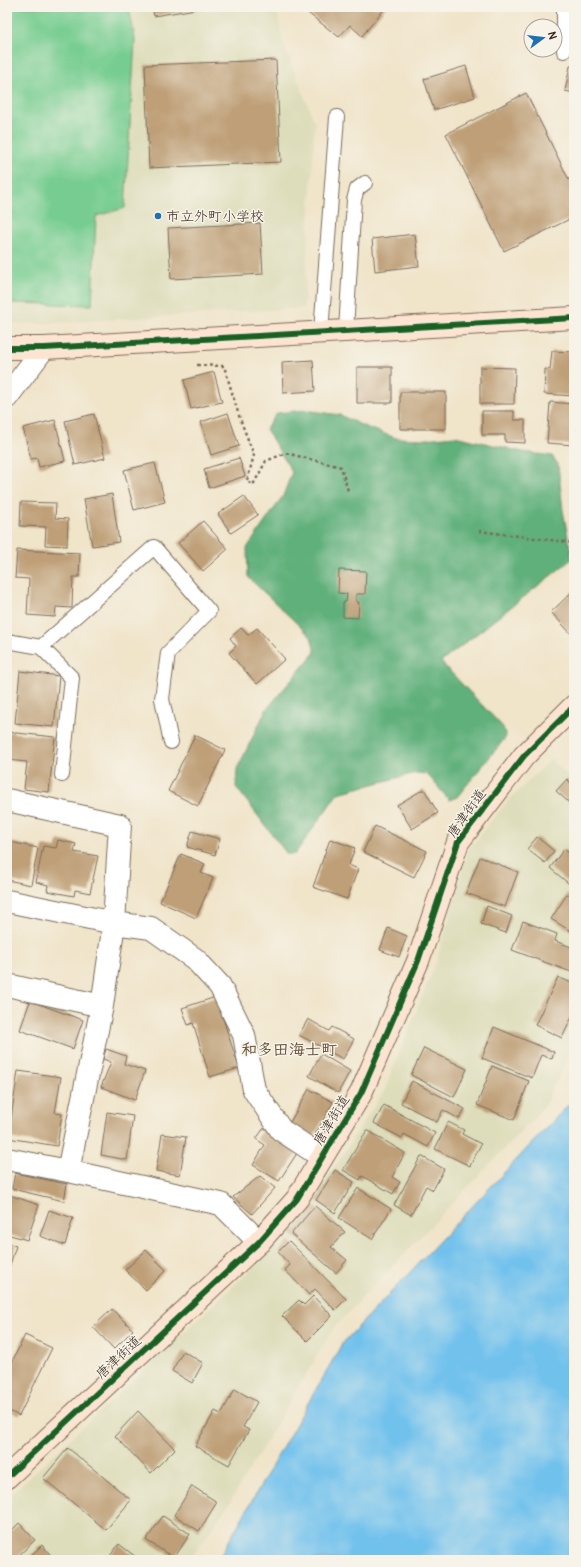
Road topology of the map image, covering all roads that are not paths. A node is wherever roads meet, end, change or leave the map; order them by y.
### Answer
1 (564, 7) edge
2 (564, 51) dead end
3 (337, 117) dead end
4 (365, 183) dead end
5 (574, 318) edge
6 (346, 330) junction
7 (321, 332) junction
8 (7, 348) edge
9 (44, 348) junction
10 (7, 397) edge
11 (7, 641) edge
12 (41, 647) junction
13 (574, 706) edge
14 (172, 742) dead end
15 (62, 775) dead end
16 (7, 800) edge
17 (7, 902) edge
18 (114, 923) junction
19 (7, 986) edge
20 (102, 1006) junction
21 (322, 1157) junction
22 (7, 1159) edge
23 (68, 1171) junction
24 (259, 1242) junction
25 (7, 1477) edge

1 - 2 lane
3 - 7 lane
4 - 6 lane
5 - 6 street
6 - 7 street
7 - 9 street
8 - 9 street
9 - 10 street
11 - 12 lane
12 - 14 lane
12 - 15 lane
13 - 21 street, 唐津街道
16 - 18 street
17 - 18 street
18 - 20 street
18 - 21 street
19 - 20 street
20 - 23 street
21 - 24 street, 唐津街道
22 - 23 street
23 - 24 street
24 - 25 street, 唐津街道

